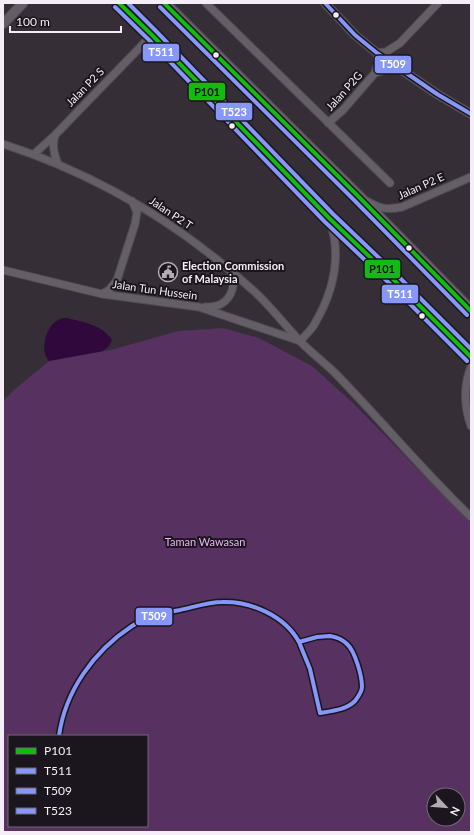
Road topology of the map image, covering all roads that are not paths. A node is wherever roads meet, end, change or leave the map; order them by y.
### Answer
1 (23, 3) edge
2 (119, 3) edge
3 (164, 3) edge
4 (206, 3) edge
5 (325, 3) edge
6 (438, 3) edge
7 (3, 24) edge
8 (152, 35) junction
9 (377, 53) junction
10 (404, 71) junction
11 (375, 73) junction
12 (471, 114) edge
13 (328, 123) junction
14 (55, 135) junction
15 (3, 144) edge
16 (34, 154) junction
17 (58, 164) junction
18 (471, 177) edge
19 (390, 183) dead end
20 (358, 196) junction
21 (132, 201) junction
22 (329, 218) junction
23 (228, 269) junction
24 (3, 270) edge
25 (102, 294) junction
26 (199, 307) junction
27 (471, 311) edge
28 (300, 341) junction
29 (471, 357) edge
30 (471, 367) edge
31 (471, 426) edge
32 (471, 517) edge

1 - 7 main road
2 - 8 main road
3 - 20 main road
4 - 13 street
5 - 9 street
6 - 9 street
8 - 14 street, Jalan P2 S
8 - 22 main road
9 - 10 street
9 - 11 street
10 - 11 street
10 - 12 street
11 - 13 street, Jalan P2G
13 - 19 street
14 - 16 street, Jalan P2 S
14 - 17 street
15 - 16 street, Jalan P2 T
16 - 17 street, Jalan P2 T
17 - 21 street, Jalan P2 T
18 - 20 street, Jalan P2 E
20 - 27 main road
21 - 23 street, Jalan P2 T
21 - 25 street
22 - 28 street
22 - 29 main road
23 - 26 street
23 - 28 street, Jalan P2 T
24 - 25 street, Jalan Tun Hussein
25 - 26 street, Jalan Tun Hussein
26 - 28 street, Jalan Tun Hussein
28 - 32 street, Jalan P2 T
30 - 31 street

